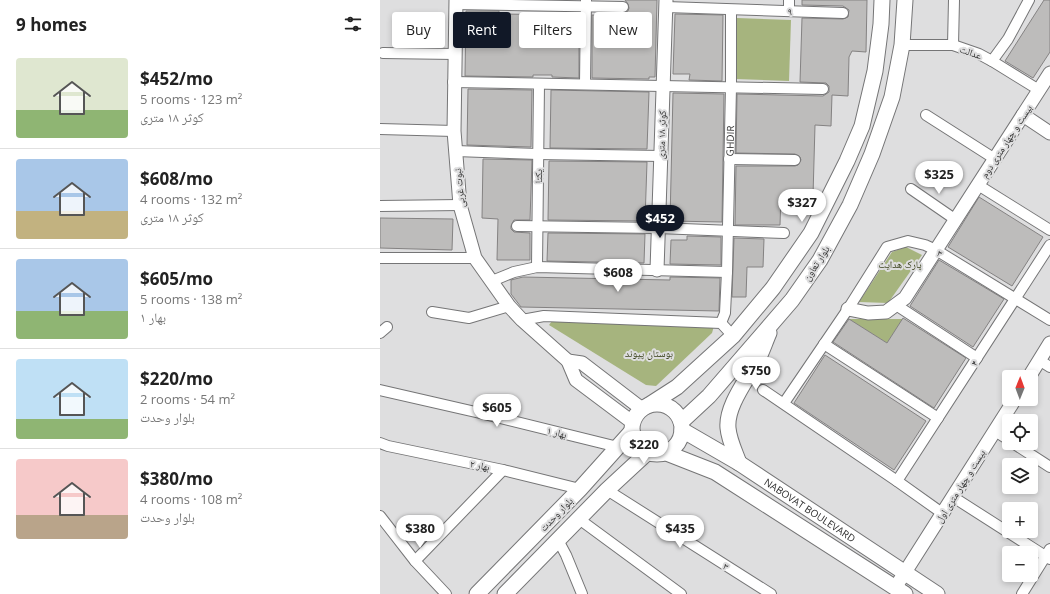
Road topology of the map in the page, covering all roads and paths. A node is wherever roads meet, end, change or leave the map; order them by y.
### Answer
1 (789, 0) edge
2 (882, 0) edge
3 (905, 0) edge
4 (954, 0) edge
5 (1029, 0) edge
6 (456, 2) edge
7 (586, 3) edge
8 (666, 4) edge
9 (623, 7) dead end
10 (731, 10) junction
11 (789, 11) junction
12 (843, 13) dead end
13 (902, 45) junction
14 (953, 45) junction
15 (383, 52) dead end
16 (454, 54) junction
17 (992, 61) junction
18 (1050, 74) edge
19 (454, 82) junction
20 (539, 84) junction
21 (585, 84) junction
22 (663, 86) junction
23 (731, 87) junction
24 (823, 89) dead end
25 (1039, 90) junction
26 (926, 115) dead end
27 (1023, 115) junction
28 (380, 129) edge
29 (454, 131) junction
30 (1050, 133) edge
31 (456, 151) junction
32 (538, 154) junction
33 (661, 156) junction
34 (729, 159) junction
35 (995, 159) junction
36 (795, 160) dead end
37 (978, 185) junction
38 (911, 188) dead end
39 (460, 205) junction
40 (380, 206) edge
41 (956, 220) junction
42 (517, 226) dead end
43 (537, 226) junction
44 (658, 228) junction
45 (727, 230) junction
46 (1050, 230) edge
47 (784, 233) dead end
48 (1050, 245) edge
49 (936, 250) junction
50 (380, 258) edge
51 (475, 258) junction
52 (537, 267) junction
53 (657, 270) junction
54 (727, 272) junction
55 (492, 280) junction
56 (1015, 298) junction
57 (896, 305) junction
58 (509, 306) junction
59 (848, 309) junction
60 (432, 312) dead end
61 (522, 320) junction
62 (1050, 320) edge
63 (721, 322) junction
64 (774, 322) junction
65 (733, 336) junction
66 (1050, 343) edge
67 (824, 344) junction
68 (977, 358) junction
69 (568, 361) junction
70 (1045, 364) edge
71 (380, 390) edge
72 (764, 390) dead end
73 (784, 403) junction
74 (1011, 406) edge
75 (646, 407) junction
76 (938, 418) junction
77 (681, 426) junction
78 (632, 427) junction
79 (995, 431) junction
80 (1002, 436) edge
81 (380, 443) edge
82 (618, 447) junction
83 (1024, 450) edge
84 (648, 452) junction
85 (664, 452) junction
86 (740, 463) junction
87 (1050, 467) edge
88 (503, 470) junction
89 (897, 481) junction
90 (580, 489) junction
91 (607, 490) junction
92 (953, 497) junction
93 (942, 513) junction
94 (380, 516) edge
95 (579, 519) junction
96 (558, 540) junction
97 (1049, 555) edge
98 (415, 561) junction
99 (904, 573) junction
100 (900, 591) edge
101 (766, 593) edge
102 (446, 594) edge
103 (477, 594) edge
104 (505, 594) edge
105 (582, 594) edge
106 (681, 594) edge
107 (937, 594) edge
108 (1022, 594) edge

1 - 11 street
2 - 65 main road, بلوار تعاون
3 - 13 main road, بلوار تعاون
4 - 14 street
5 - 17 street, عدالت
6 - 7 street
6 - 16 street, نبوت غربی
7 - 9 street
7 - 21 street
8 - 10 street, ۹
8 - 22 street, کوثر ۱۸ متری
10 - 11 street, ۹
10 - 23 street, GHDIR
11 - 12 street, ۹
13 - 14 street, عدالت
13 - 64 main road, بلوار تعاون
14 - 17 street, عدالت
15 - 16 street
16 - 19 street, نبوت غربی
17 - 25 street
18 - 25 street, بیست و چهار متری دوم
19 - 20 street
19 - 29 street, نبوت غربی
20 - 21 street
20 - 32 street, یکتا
21 - 22 street
22 - 23 street
22 - 33 street, کوثر ۱۸ متری
23 - 24 street
23 - 34 street, GHDIR
25 - 27 street, بیست و چهار متری دوم
26 - 35 street
27 - 30 street
27 - 35 street, بیست و چهار متری دوم
28 - 29 street
29 - 31 street, نبوت غربی
31 - 32 street
31 - 39 street, نبوت غربی
32 - 33 street
32 - 43 street, یکتا
33 - 44 street, کوثر ۱۸ متری
34 - 36 street
34 - 45 street, GHDIR
35 - 37 street, بیست و چهار متری دوم
37 - 41 street, بیست و چهار متری دوم
37 - 46 street
38 - 41 street
39 - 40 street
39 - 51 street, نبوت غربی
41 - 49 street, بیست و چهار متری دوم
42 - 43 street
43 - 44 street
43 - 52 street, یکتا
44 - 45 street
44 - 53 street, کوثر ۱۸ متری
45 - 47 street
45 - 54 street, GHDIR
48 - 56 street, ۴
49 - 56 street, ۳
49 - 57 street, بیست و چهار متری دوم
49 - 59 street, ۳
50 - 51 street
51 - 55 street, نبوت غربی
52 - 53 street
52 - 55 street
53 - 54 street
54 - 63 street, GHDIR
55 - 58 street, نبوت غربی
56 - 62 street, ۳
56 - 68 street, ۴
57 - 59 street, بیست و چهار متری دوم
57 - 68 street
58 - 60 street
58 - 61 street, نبوت غربی
59 - 67 street, ۳
61 - 63 street
61 - 69 street, نبوت غربی
63 - 65 street
64 - 77 main road, بلوار تعاون
64 - 86 main road
65 - 75 main road, بلوار تعاون
66 - 70 street
67 - 73 street, ۳
67 - 76 street
68 - 76 street, ۴
69 - 75 street, نبوت غربی
69 - 78 street, نبوت غربی
71 - 82 street, بهار ۱
72 - 73 street
73 - 89 street
74 - 79 street, بیست و چهار متری اول
75 - 77 main road
75 - 78 main road
76 - 89 street, ۴
77 - 85 main road
77 - 86 main road, NABOVAT BOULEVARD
78 - 82 main road, بلوار وحدت
78 - 84 main road
79 - 80 street
79 - 92 street, بیست و چهار متری اول
81 - 88 street, بهار ۲
82 - 90 main road, بلوار وحدت
83 - 87 street
84 - 85 main road
84 - 91 main road, بلوار وحدت
85 - 100 main road, NABOVAT BOULEVARD
86 - 99 main road, NABOVAT BOULEVARD
88 - 90 street, بهار ۲
88 - 98 street
89 - 93 street
90 - 103 main road, بلوار وحدت
91 - 95 main road, بلوار وحدت
91 - 101 street, ۳
92 - 93 street, بیست و چهار متری اول
92 - 97 street
93 - 99 street, بیست و چهار متری اول
94 - 98 street
95 - 96 main road, بلوار وحدت
95 - 106 street
96 - 104 main road, بلوار وحدت
96 - 105 street
97 - 108 street
98 - 102 street
99 - 100 street, بیست و چهار متری اول
99 - 107 main road, NABOVAT BOULEVARD

